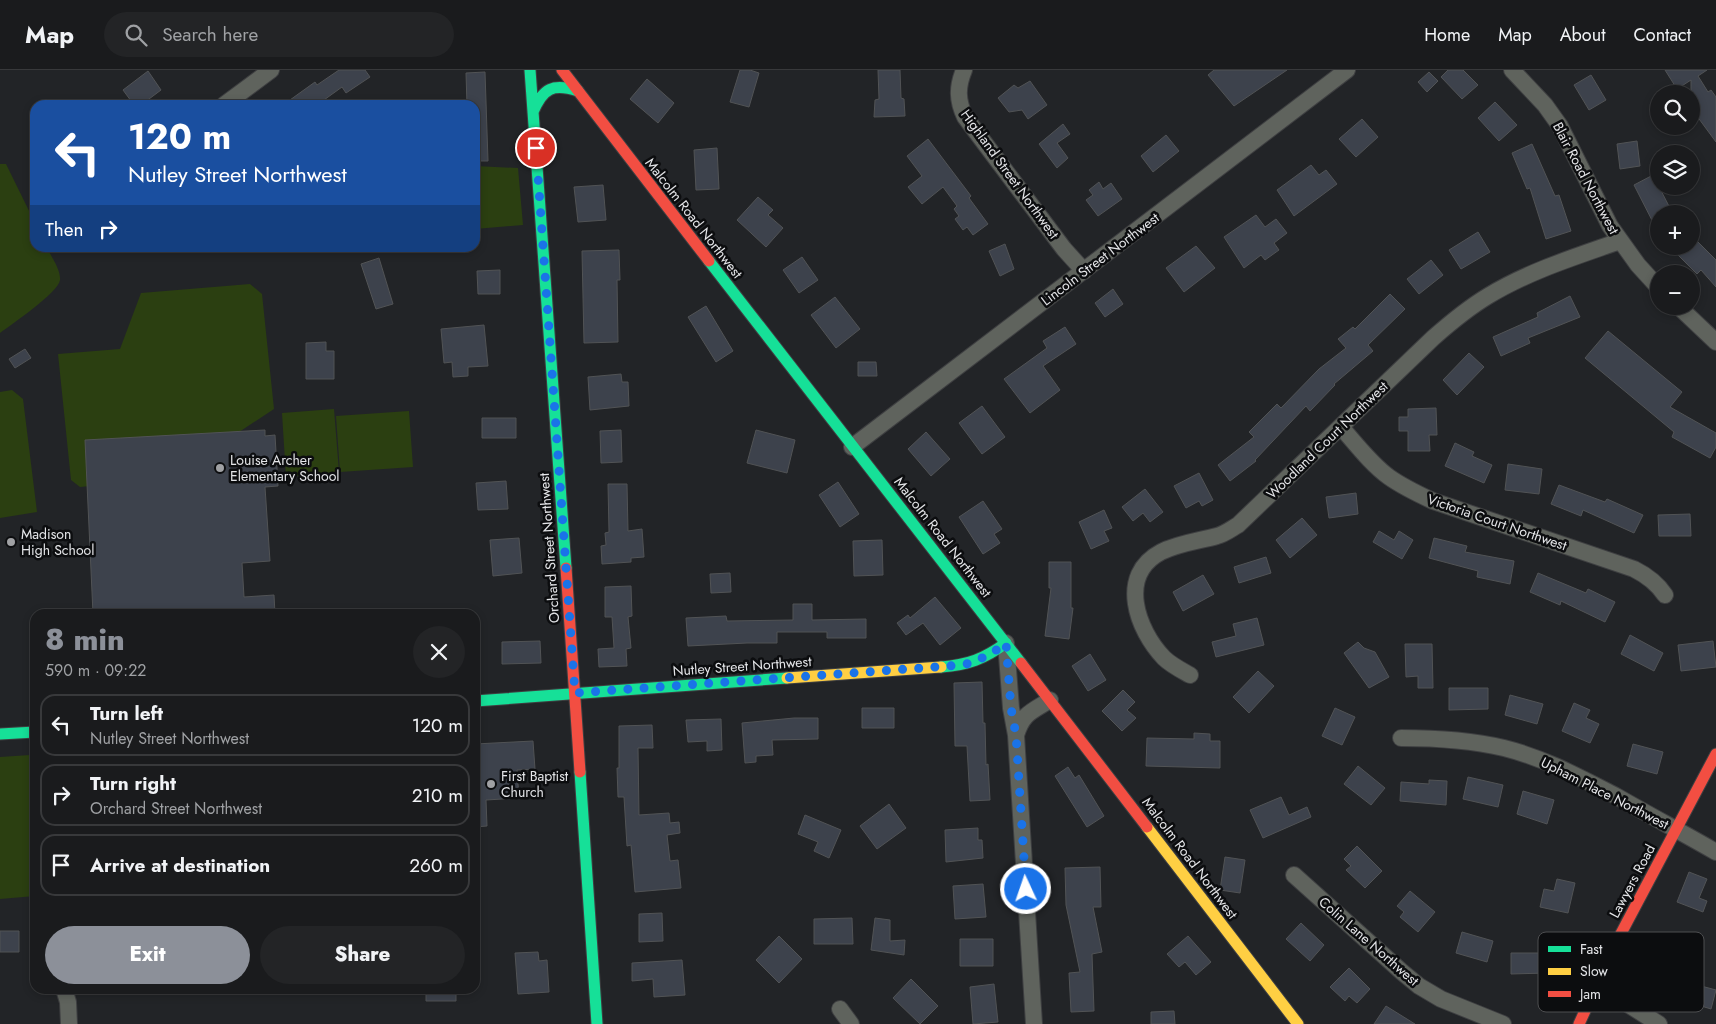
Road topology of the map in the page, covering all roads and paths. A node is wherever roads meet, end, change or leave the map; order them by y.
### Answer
1 (271, 70) edge
2 (530, 70) edge
3 (562, 70) edge
4 (964, 70) edge
5 (1347, 70) edge
6 (1512, 70) edge
7 (578, 91) junction
8 (231, 100) edge
9 (533, 112) junction
10 (1620, 241) junction
11 (1084, 271) junction
12 (1650, 278) edge
13 (1688, 315) edge
14 (1716, 342) edge
15 (1341, 427) junction
16 (852, 447) junction
17 (1665, 595) dead end
18 (1006, 643) junction
19 (1190, 675) dead end
20 (575, 693) junction
21 (1050, 700) junction
22 (480, 701) edge
23 (30, 732) edge
24 (0, 734) edge
25 (1016, 735) junction
26 (1401, 738) dead end
27 (1716, 754) edge
28 (1677, 830) junction
29 (1716, 852) edge
30 (1294, 875) dead end
31 (1622, 932) edge
32 (66, 994) edge
33 (840, 1010) dead end
34 (1583, 1012) edge
35 (1640, 1012) edge
36 (69, 1024) edge
37 (597, 1024) edge
38 (851, 1024) edge
39 (1034, 1024) edge
40 (1298, 1024) edge
41 (1503, 1024) edge
42 (1578, 1024) edge
43 (1659, 1024) edge

1 - 8 street
2 - 9 main road, Orchard Street Northwest
3 - 7 main road, Malcolm Road Northwest
4 - 11 street, Highland Street Northwest
5 - 11 street, Lincoln Street Northwest
6 - 10 street, Blair Road Northwest
7 - 9 main road
7 - 16 main road, Malcolm Road Northwest
9 - 20 main road, Orchard Street Northwest
10 - 12 street, Blair Road Northwest
10 - 15 street, Woodland Court Northwest
11 - 16 street, Lincoln Street Northwest
13 - 14 street
15 - 17 street, Victoria Court Northwest
15 - 19 street, Woodland Court Northwest
16 - 18 main road, Malcolm Road Northwest
18 - 20 main road, Nutley Street Northwest
18 - 21 main road, Malcolm Road Northwest
18 - 25 street
20 - 22 main road, Nutley Street Northwest
20 - 37 main road, Orchard Street Northwest
21 - 25 street
21 - 40 main road, Malcolm Road Northwest
23 - 24 main road
25 - 39 street
26 - 28 street, Upham Place Northwest
27 - 28 main road, Lawyers Road
28 - 29 street, Upham Place Northwest
28 - 31 main road, Lawyers Road
30 - 41 street, Colin Lane Northwest
32 - 36 street
33 - 38 street
34 - 42 main road, Lawyers Road
35 - 43 street

